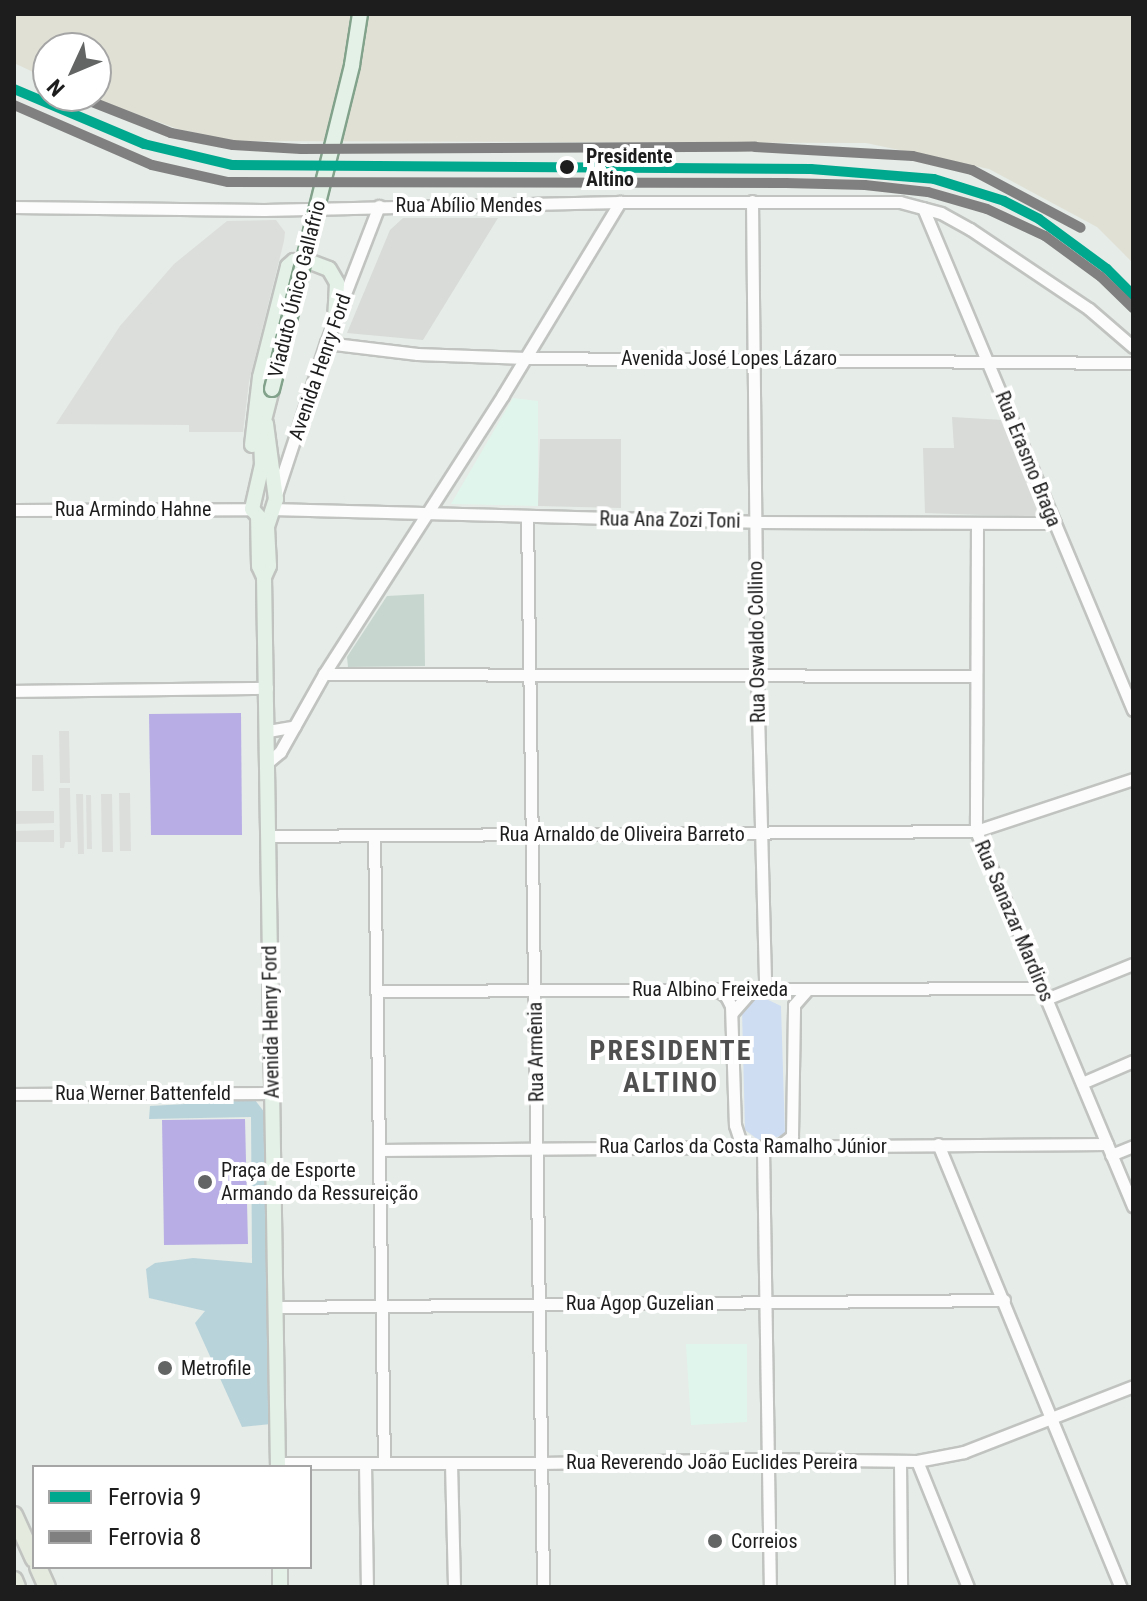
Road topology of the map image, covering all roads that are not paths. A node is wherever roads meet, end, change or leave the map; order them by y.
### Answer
1 (360, 14) edge
2 (752, 201) junction
3 (620, 202) junction
4 (379, 206) junction
5 (14, 207) edge
6 (923, 208) junction
7 (335, 318) junction
8 (326, 343) junction
9 (1133, 347) edge
10 (526, 358) junction
11 (753, 358) junction
12 (988, 362) junction
13 (1133, 363) edge
14 (266, 424) junction
15 (259, 485) junction
16 (278, 503) junction
17 (252, 509) junction
18 (14, 510) edge
19 (429, 514) junction
20 (527, 517) junction
21 (756, 522) junction
22 (977, 523) junction
23 (1055, 523) junction
24 (264, 577) junction
25 (1133, 670) edge
26 (324, 674) junction
27 (757, 674) junction
28 (532, 675) junction
29 (1119, 675) junction
30 (974, 676) junction
31 (267, 688) junction
32 (14, 691) edge
33 (1133, 710) edge
34 (295, 726) junction
35 (268, 731) junction
36 (268, 762) junction
37 (1133, 779) edge
38 (976, 831) junction
39 (761, 833) junction
40 (533, 834) junction
41 (374, 835) junction
42 (268, 836) junction
43 (1133, 964) edge
44 (765, 988) junction
45 (715, 989) junction
46 (808, 989) junction
47 (379, 991) junction
48 (536, 991) junction
49 (1044, 994) junction
50 (793, 1012) junction
51 (732, 1013) junction
52 (1133, 1061) edge
53 (1082, 1083) junction
54 (272, 1093) junction
55 (14, 1094) edge
56 (735, 1125) junction
57 (793, 1130) junction
58 (938, 1144) junction
59 (1133, 1146) edge
60 (537, 1147) junction
61 (804, 1147) junction
62 (749, 1148) junction
63 (763, 1148) junction
64 (777, 1148) junction
65 (715, 1149) junction
66 (379, 1150) junction
67 (1109, 1150) junction
68 (1133, 1207) edge
69 (1004, 1300) junction
70 (764, 1302) junction
71 (540, 1304) junction
72 (381, 1305) junction
73 (275, 1307) junction
74 (1133, 1386) edge
75 (1050, 1420) junction
76 (768, 1459) junction
77 (900, 1461) junction
78 (917, 1461) junction
79 (365, 1463) junction
80 (384, 1463) junction
81 (451, 1463) junction
82 (540, 1463) junction
83 (278, 1465) edge
84 (14, 1515) edge
85 (32, 1555) edge
86 (14, 1580) edge
87 (17, 1587) edge
88 (367, 1587) edge
89 (454, 1587) edge
90 (543, 1587) edge
91 (770, 1587) edge
92 (901, 1587) edge
93 (968, 1587) edge
94 (1121, 1587) edge

1 - 14 main road, Viaduto Único Gallafrio, bridge
2 - 3 street, Rua Abílio Mendes
2 - 6 street, Rua Abílio Mendes
2 - 11 street, Rua Oswaldo Collino
3 - 4 street, Rua Abílio Mendes
3 - 10 street
4 - 5 street, Rua Abílio Mendes
4 - 7 street, Avenida Henry Ford
6 - 9 street, Rua Abílio Mendes
6 - 12 street, Rua Erasmo Braga
7 - 8 street, Avenida Henry Ford
7 - 15 main road
8 - 10 street, Avenida José Lopes Lázaro
8 - 16 street, Avenida Henry Ford
10 - 11 street, Avenida José Lopes Lázaro
10 - 19 street
11 - 12 street, Avenida José Lopes Lázaro
11 - 21 street, Rua Oswaldo Collino
12 - 13 street, Avenida José Lopes Lázaro
12 - 23 street, Rua Erasmo Braga
14 - 15 main road, Viaduto Único Gallafrio
14 - 16 main road, Viaduto Único Gallafrio
15 - 16 main road
15 - 17 main road, Viaduto Único Gallafrio
16 - 19 street, Rua Ana Zozi Toni
16 - 24 main road, Avenida Henry Ford
17 - 18 street, Rua Armindo Hahne
17 - 24 main road, Avenida Henry Ford
19 - 20 street, Rua Ana Zozi Toni
19 - 26 street
20 - 21 street, Rua Ana Zozi Toni
20 - 28 street, Rua Armênia
21 - 22 street, Rua Ana Zozi Toni
21 - 27 street, Rua Oswaldo Collino
22 - 23 street, Rua Ana Zozi Toni
22 - 30 street, Rua Sanazar Mardiros
23 - 29 street, Rua Erasmo Braga
24 - 31 main road, Avenida Henry Ford
25 - 29 street
26 - 28 street
26 - 34 street
27 - 28 street
27 - 30 street
27 - 39 street, Rua Oswaldo Collino
28 - 40 street, Rua Armênia
29 - 33 street, Rua Erasmo Braga
30 - 38 street, Rua Sanazar Mardiros
31 - 32 street
31 - 35 main road, Avenida Henry Ford
34 - 35 street
34 - 36 street
35 - 36 main road, Avenida Henry Ford
36 - 42 main road, Avenida Henry Ford
37 - 38 street, Rua Arnaldo de Oliveira Barreto
38 - 39 street, Rua Arnaldo de Oliveira Barreto
38 - 49 street, Rua Sanazar Mardiros
39 - 40 street, Rua Arnaldo de Oliveira Barreto
39 - 44 street, Rua Oswaldo Collino
40 - 41 street, Rua Arnaldo de Oliveira Barreto
40 - 48 street, Rua Armênia
41 - 42 street, Rua Arnaldo de Oliveira Barreto
41 - 47 street
42 - 54 main road, Avenida Henry Ford
43 - 49 street
44 - 45 street, Rua Albino Freixeda
44 - 46 street, Rua Albino Freixeda
44 - 50 street
44 - 51 street
45 - 48 street, Rua Albino Freixeda
45 - 51 street
46 - 49 street, Rua Albino Freixeda
46 - 50 street
47 - 48 street, Rua Albino Freixeda
47 - 66 street
48 - 60 street, Rua Armênia
49 - 53 street, Rua Sanazar Mardiros
50 - 57 street
51 - 56 street
52 - 53 street
53 - 67 street, Rua Sanazar Mardiros
54 - 55 street, Rua Werner Battenfeld
54 - 73 main road, Avenida Henry Ford
56 - 62 street
56 - 65 street
57 - 61 street
57 - 64 street
58 - 61 street, Rua Carlos da Costa Ramalho Júnior
58 - 67 street, Rua Carlos da Costa Ramalho Júnior
58 - 69 street
59 - 67 street
60 - 65 street, Rua Carlos da Costa Ramalho Júnior
60 - 66 street, Rua Carlos da Costa Ramalho Júnior
60 - 71 street, Rua Armênia
61 - 64 street, Rua Carlos da Costa Ramalho Júnior
62 - 63 street, Rua Carlos da Costa Ramalho Júnior
62 - 65 street, Rua Carlos da Costa Ramalho Júnior
63 - 64 street, Rua Carlos da Costa Ramalho Júnior
63 - 70 street
66 - 72 street
67 - 68 street, Rua Sanazar Mardiros
69 - 70 street, Rua Agop Guzelian
69 - 75 street
70 - 71 street, Rua Agop Guzelian
70 - 76 street
71 - 72 street, Rua Agop Guzelian
71 - 82 street, Rua Armênia
72 - 73 street, Rua Agop Guzelian
72 - 80 street
73 - 83 main road, Avenida Henry Ford
74 - 75 street, Rua Reverendo João Euclides Pereira
75 - 78 street, Rua Reverendo João Euclides Pereira
75 - 94 street
76 - 77 street, Rua Reverendo João Euclides Pereira
76 - 82 street, Rua Reverendo João Euclides Pereira
76 - 91 street
77 - 78 street, Rua Reverendo João Euclides Pereira
77 - 92 street
78 - 93 street
79 - 80 street, Rua Reverendo João Euclides Pereira
79 - 83 street, Rua Reverendo João Euclides Pereira
79 - 88 street
80 - 81 street, Rua Reverendo João Euclides Pereira
81 - 82 street, Rua Reverendo João Euclides Pereira
81 - 89 street
82 - 90 street, Rua Armênia
84 - 85 highway
86 - 87 highway

